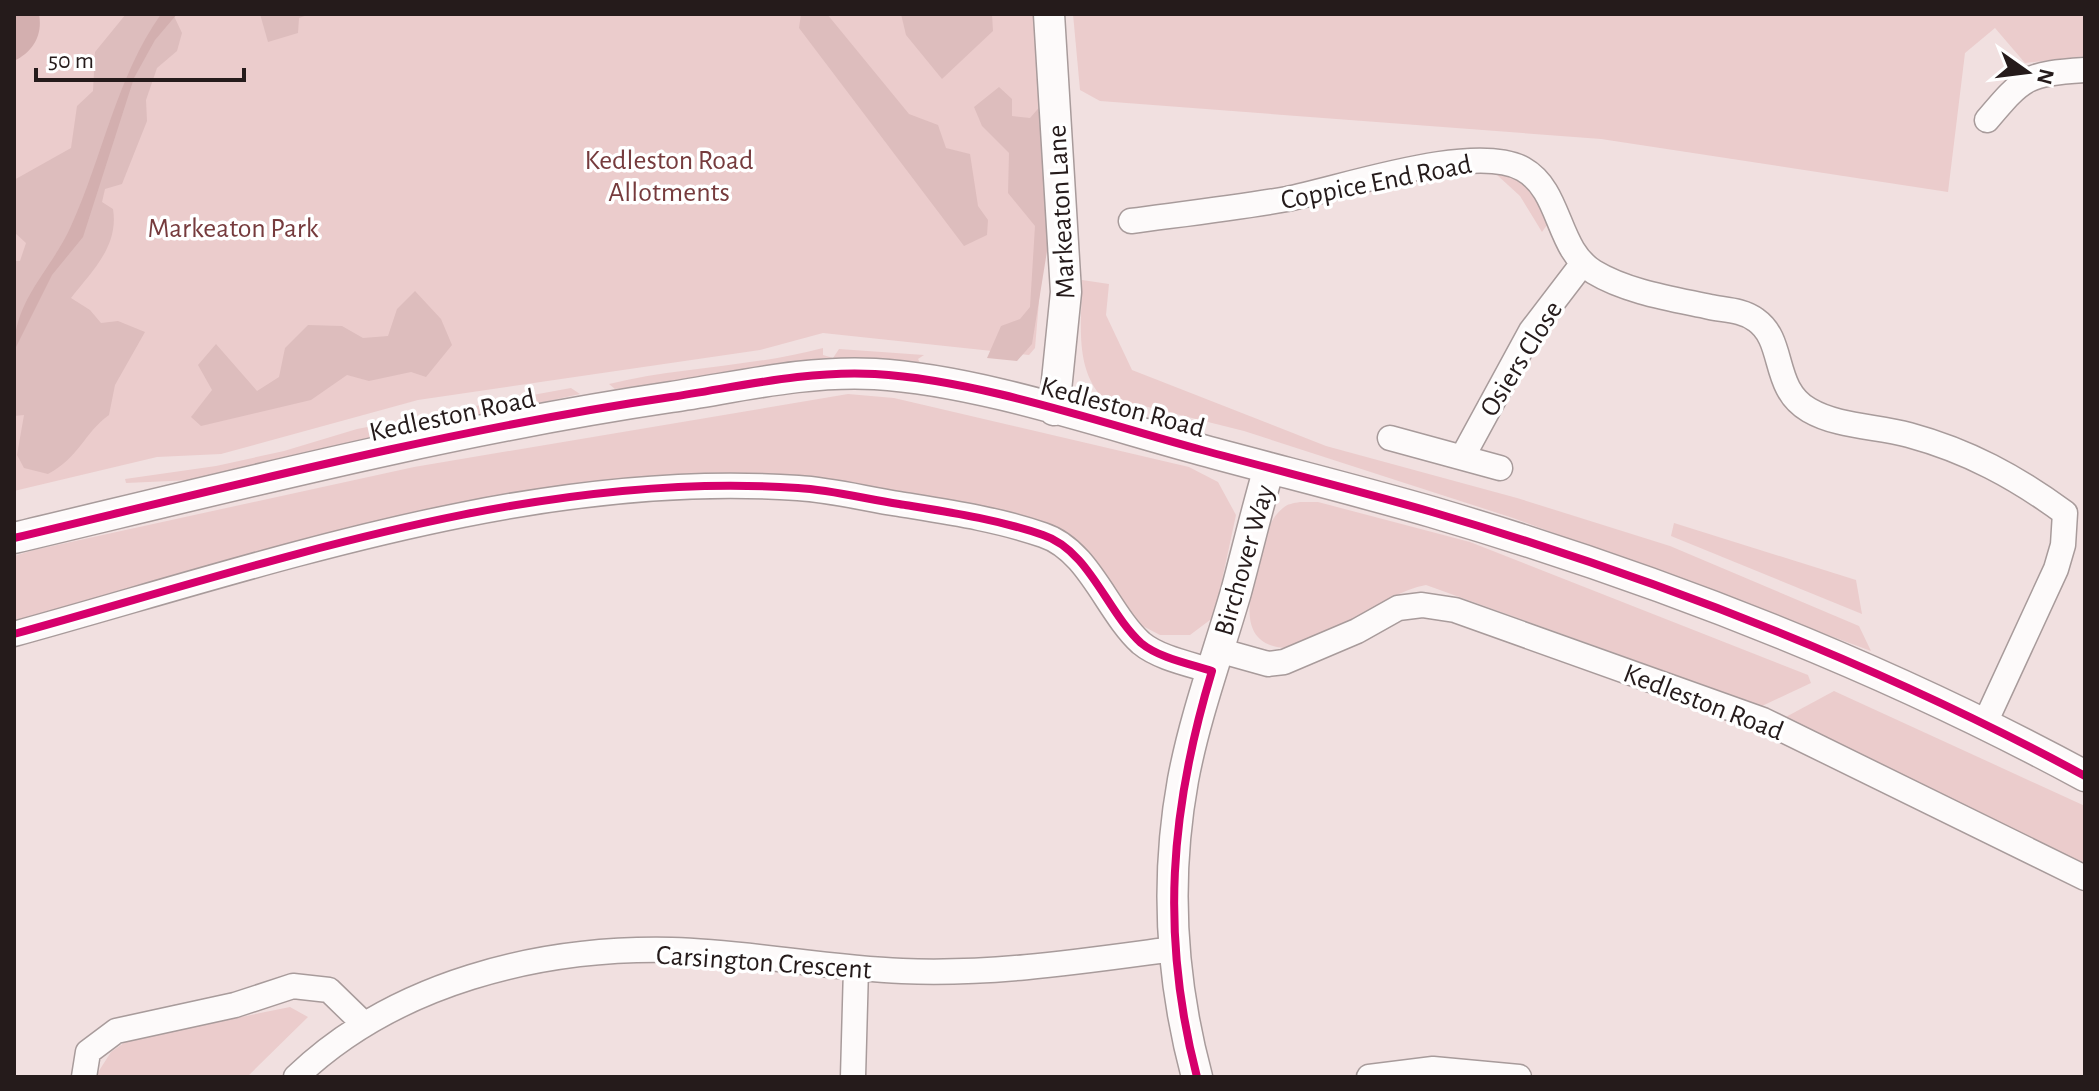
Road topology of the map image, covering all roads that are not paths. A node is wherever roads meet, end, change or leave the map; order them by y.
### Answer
1 (1049, 14) edge
2 (2085, 70) edge
3 (1987, 120) dead end
4 (1131, 221) dead end
5 (1583, 263) junction
6 (1054, 410) junction
7 (1390, 438) dead end
8 (1463, 456) junction
9 (1269, 468) junction
10 (1500, 468) dead end
11 (2075, 508) edge
12 (14, 538) edge
13 (14, 634) edge
14 (1215, 661) junction
15 (1984, 725) junction
16 (2085, 776) edge
17 (2085, 878) edge
18 (1174, 949) junction
19 (856, 968) junction
20 (364, 1024) junction
21 (84, 1077) edge
22 (296, 1077) edge
23 (853, 1077) edge
24 (1197, 1077) edge
25 (1369, 1077) edge
26 (1519, 1077) edge

1 - 6 street, Markeaton Lane
2 - 3 street
4 - 5 street, Coppice End Road
5 - 8 street, Osiers Close
5 - 11 street
6 - 9 street, Kedleston Road
6 - 12 street, Kedleston Road
7 - 8 street
8 - 10 street
9 - 14 street, Birchover Way
9 - 15 street, Kedleston Road
11 - 15 street
13 - 14 street, Kedleston Road
14 - 17 street, Kedleston Road
14 - 18 street, Birchover Way
15 - 16 street, Kedleston Road
18 - 19 street, Carsington Crescent
18 - 24 street, Birchover Way
19 - 20 street, Carsington Crescent
19 - 23 street
20 - 21 street
20 - 22 street, Carsington Crescent
25 - 26 street

